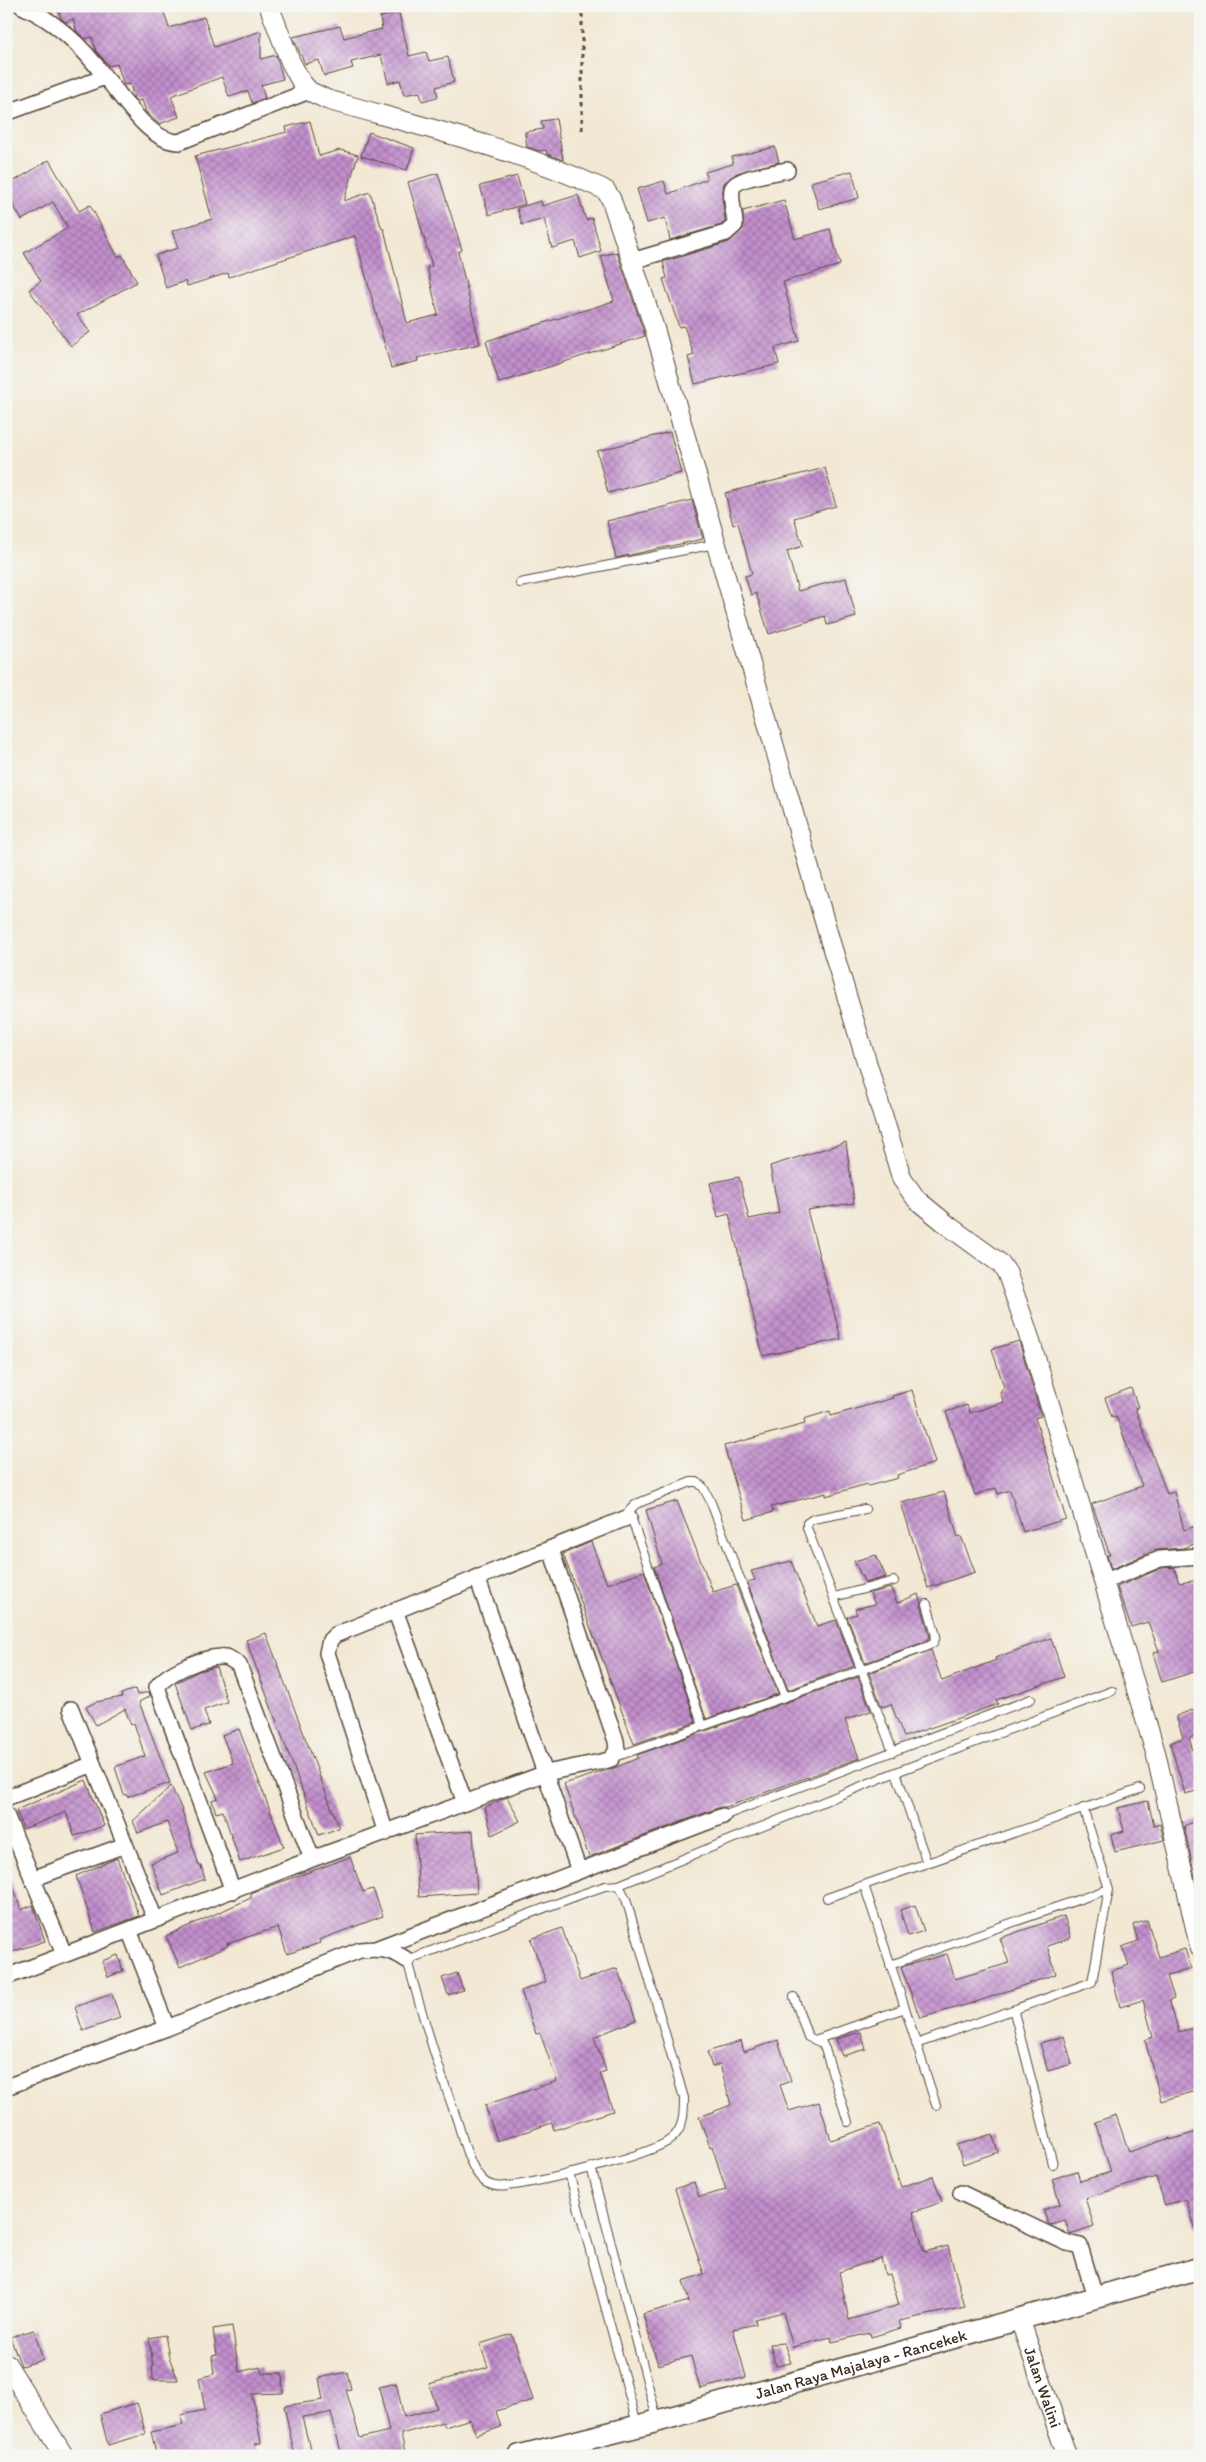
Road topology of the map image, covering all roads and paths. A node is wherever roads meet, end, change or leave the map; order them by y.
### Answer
1 (22, 6) edge
2 (270, 6) edge
3 (582, 6) edge
4 (104, 77) junction
5 (309, 91) junction
6 (6, 113) edge
7 (582, 130) dead end
8 (787, 170) dead end
9 (632, 261) junction
10 (715, 544) junction
11 (520, 584) dead end
12 (864, 1509) dead end
13 (629, 1517) junction
14 (551, 1550) junction
15 (1200, 1556) edge
16 (477, 1577) junction
17 (894, 1581) dead end
18 (1103, 1582) junction
19 (834, 1597) junction
20 (927, 1604) dead end
21 (395, 1610) junction
22 (862, 1670) junction
23 (1112, 1692) dead end
24 (785, 1697) junction
25 (1031, 1699) dead end
26 (71, 1709) dead end
27 (703, 1726) junction
28 (893, 1752) junction
29 (611, 1758) junction
30 (93, 1764) junction
31 (896, 1772) junction
32 (546, 1773) junction
33 (1140, 1789) dead end
34 (6, 1798) edge
35 (466, 1803) junction
36 (1083, 1808) junction
37 (6, 1815) edge
38 (723, 1816) joint
39 (386, 1833) junction
40 (126, 1845) junction
41 (312, 1859) junction
42 (927, 1863) junction
43 (579, 1871) junction
44 (32, 1879) junction
45 (619, 1885) junction
46 (864, 1885) junction
47 (1109, 1889) junction
48 (233, 1891) junction
49 (1194, 1893) edge
50 (827, 1898) dead end
51 (155, 1919) junction
52 (129, 1930) junction
53 (378, 1948) junction
54 (1200, 1948) edge
55 (64, 1954) junction
56 (407, 1960) junction
57 (890, 1965) junction
58 (6, 1977) edge
59 (794, 1997) dead end
60 (904, 2008) junction
61 (1014, 2012) junction
62 (167, 2028) junction
63 (815, 2040) junction
64 (916, 2044) junction
65 (6, 2087) edge
66 (936, 2105) dead end
67 (848, 2122) dead end
68 (1053, 2164) dead end
69 (590, 2167) junction
70 (569, 2173) junction
71 (961, 2193) dead end
72 (1200, 2268) edge
73 (1095, 2297) junction
74 (1020, 2320) junction
75 (6, 2363) edge
76 (658, 2420) junction
77 (637, 2426) junction
78 (563, 2451) edge
79 (1066, 2452) edge
80 (64, 2456) edge
81 (519, 2456) edge

1 - 4 street
2 - 5 street
3 - 7 path
4 - 5 street
4 - 6 street
5 - 9 street
8 - 9 street
9 - 10 street
10 - 11 lane
10 - 18 street
12 - 19 lane
13 - 14 street
13 - 24 lane
13 - 27 lane
14 - 16 street
14 - 29 street
15 - 18 street
16 - 21 street
16 - 32 street
17 - 19 lane
18 - 49 street
19 - 22 lane
20 - 22 lane
21 - 35 street
21 - 39 street
22 - 24 lane
22 - 28 lane
23 - 31 lane
24 - 27 lane
25 - 28 lane
26 - 30 street
27 - 29 lane
28 - 38 lane
29 - 32 street
30 - 34 street
30 - 40 street
31 - 42 lane
31 - 45 lane
32 - 35 street
32 - 43 street
33 - 36 lane
35 - 39 street
36 - 42 lane
36 - 47 lane
37 - 44 street
38 - 43 street
39 - 41 street
40 - 44 street
40 - 51 street
41 - 48 street
41 - 48 street
42 - 46 lane
43 - 53 street
44 - 55 street
45 - 56 lane
45 - 69 lane
46 - 50 lane
46 - 57 lane
47 - 57 lane
47 - 61 lane
48 - 51 street
49 - 54 street
51 - 52 street
52 - 55 street
52 - 62 street
53 - 56 street
53 - 62 street
55 - 58 street
56 - 70 lane
57 - 60 lane
59 - 63 lane
60 - 63 lane
60 - 64 lane
61 - 64 lane
61 - 68 lane
62 - 65 street
63 - 67 lane
64 - 66 lane
69 - 70 lane
69 - 76 lane
70 - 77 lane
71 - 73 street
72 - 73 main road, Jalan Raya Majalaya - Rancekek
73 - 74 main road, Jalan Raya Majalaya - Rancekek
74 - 76 main road, Jalan Raya Majalaya - Rancekek
74 - 79 street, Jalan Walini
75 - 80 street
76 - 77 main road, Jalan Raya Majalaya - Rancekek
77 - 78 main road, Jalan Raya Majalaya - Rancekek
78 - 81 main road, Jalan Raya Majalaya - Rancekek

